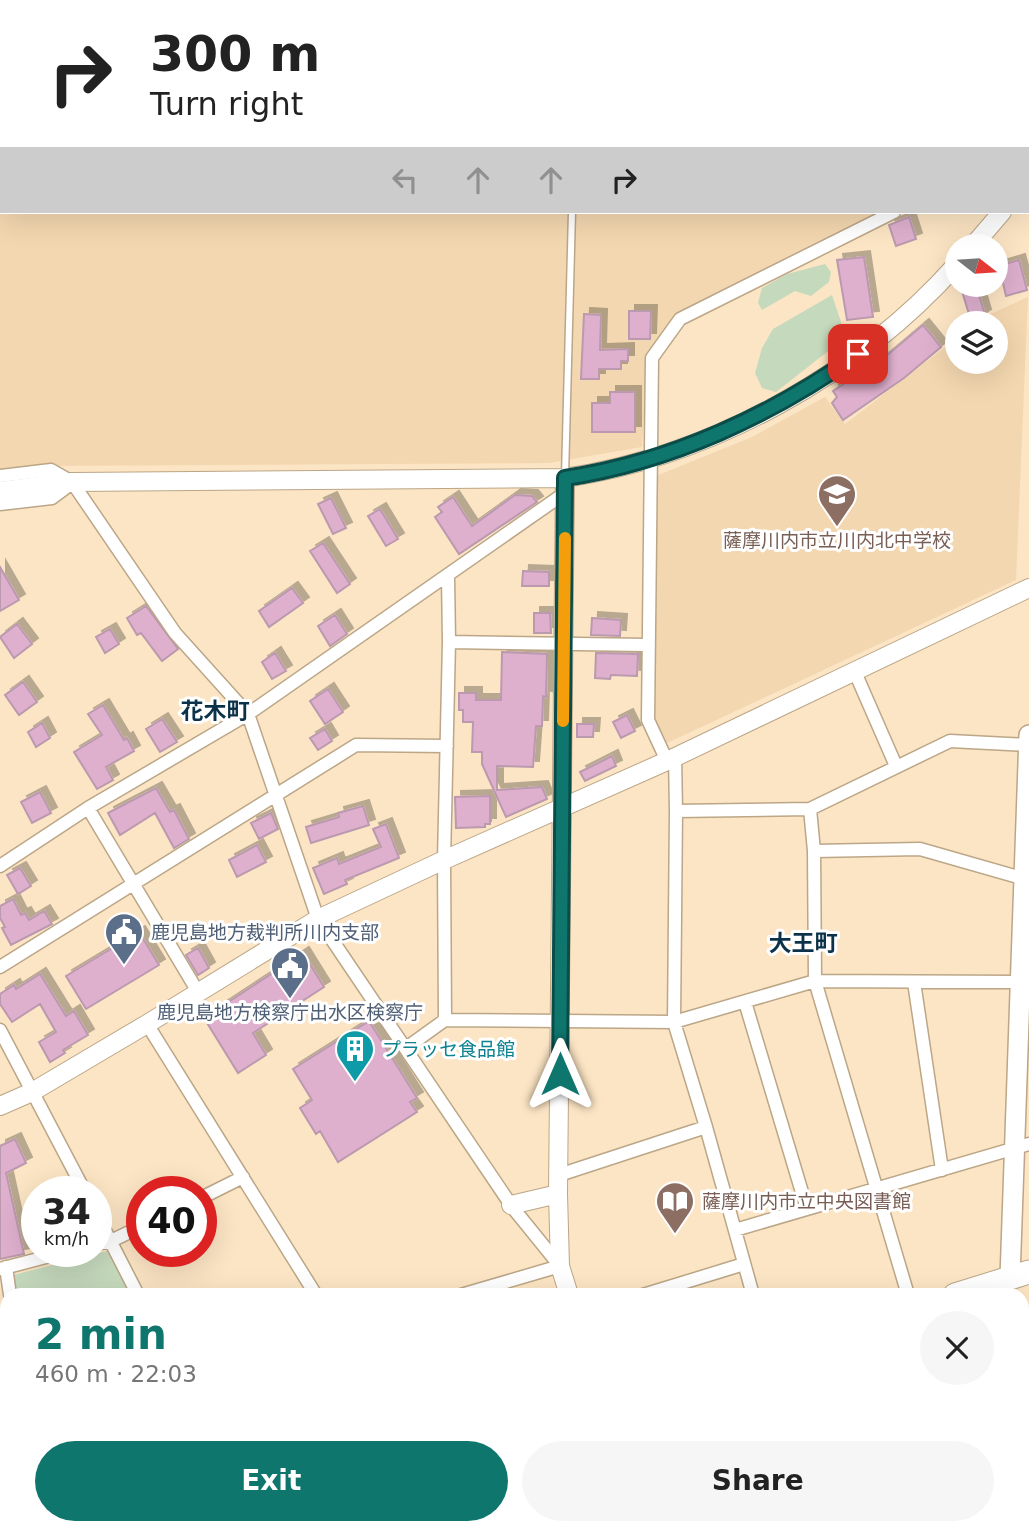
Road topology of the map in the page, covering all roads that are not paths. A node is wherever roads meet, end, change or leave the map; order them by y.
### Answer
1 (572, 214) edge
2 (890, 214) edge
3 (1000, 214) edge
4 (983, 234) edge
5 (945, 277) edge
6 (651, 458) junction
7 (0, 476) edge
8 (72, 482) junction
9 (565, 485) junction
10 (0, 491) edge
11 (0, 504) edge
12 (448, 576) junction
13 (1029, 588) edge
14 (449, 642) junction
15 (564, 645) junction
16 (647, 645) junction
17 (854, 670) junction
18 (248, 714) junction
19 (1029, 734) edge
20 (1028, 745) edge
21 (447, 747) junction
22 (1029, 752) edge
23 (671, 759) junction
24 (896, 766) junction
25 (276, 794) junction
26 (561, 807) junction
27 (88, 808) junction
28 (810, 809) junction
29 (676, 811) junction
30 (814, 851) junction
31 (444, 859) junction
32 (0, 866) edge
33 (1025, 879) junction
34 (134, 884) junction
35 (318, 919) junction
36 (0, 967) edge
37 (815, 981) junction
38 (914, 982) junction
39 (1025, 982) edge
40 (198, 992) junction
41 (745, 1002) junction
42 (445, 1020) junction
43 (560, 1022) junction
44 (674, 1022) junction
45 (147, 1024) junction
46 (0, 1030) edge
47 (406, 1048) junction
48 (32, 1092) junction
49 (0, 1107) edge
50 (706, 1127) junction
51 (1022, 1146) edge
52 (942, 1170) junction
53 (559, 1175) junction
54 (77, 1176) edge
55 (243, 1177) junction
56 (217, 1190) edge
57 (876, 1190) junction
58 (558, 1194) junction
59 (512, 1206) junction
60 (807, 1209) junction
61 (735, 1230) junction
62 (112, 1243) edge
63 (21, 1263) edge
64 (744, 1264) junction
65 (560, 1266) junction
66 (3, 1268) edge
67 (1017, 1282) edge
68 (8, 1288) edge
69 (134, 1288) edge
70 (312, 1288) edge
71 (485, 1288) edge
72 (567, 1288) edge
73 (666, 1288) edge
74 (751, 1288) edge
75 (906, 1288) edge
76 (988, 1288) edge

1 - 9 lane
2 - 6 street
3 - 4 street
5 - 6 street
6 - 9 street
6 - 16 street
7 - 8 street
8 - 9 street
8 - 10 street
8 - 11 street
8 - 18 street
9 - 12 street
9 - 15 street
12 - 14 street
12 - 18 street
13 - 17 street
14 - 15 street
14 - 21 street
15 - 16 street
15 - 26 street
16 - 23 street
17 - 23 street
17 - 24 street
18 - 25 street
18 - 27 street
19 - 20 main road
20 - 22 main road
20 - 24 street
21 - 25 street
21 - 31 street
22 - 33 main road
23 - 26 street
23 - 29 street
24 - 28 street
25 - 34 street
25 - 35 street
26 - 31 street
26 - 43 street
27 - 32 street
27 - 34 street
28 - 29 street
28 - 30 street
29 - 44 street
30 - 33 street
30 - 37 street
31 - 35 street
31 - 42 street
33 - 39 main road
34 - 36 street
34 - 40 street
35 - 40 street
35 - 47 street
37 - 38 street
37 - 41 street
37 - 57 street
38 - 39 street
38 - 52 street
39 - 51 main road
40 - 45 street
41 - 44 street
41 - 60 street
42 - 43 street
42 - 47 street
43 - 44 street
43 - 53 street
44 - 50 street
45 - 48 street
45 - 55 street
46 - 48 street
47 - 59 street
48 - 49 street
48 - 54 street
50 - 53 street
50 - 61 street
51 - 52 street
51 - 67 main road
52 - 57 street
53 - 58 street
55 - 56 street
55 - 70 street
57 - 60 street
57 - 75 street
58 - 59 street
58 - 65 street
59 - 65 street
60 - 61 street
61 - 64 street
62 - 69 street
63 - 66 street
64 - 73 street
64 - 74 street
65 - 71 street
65 - 72 street
66 - 68 street
67 - 76 highway

